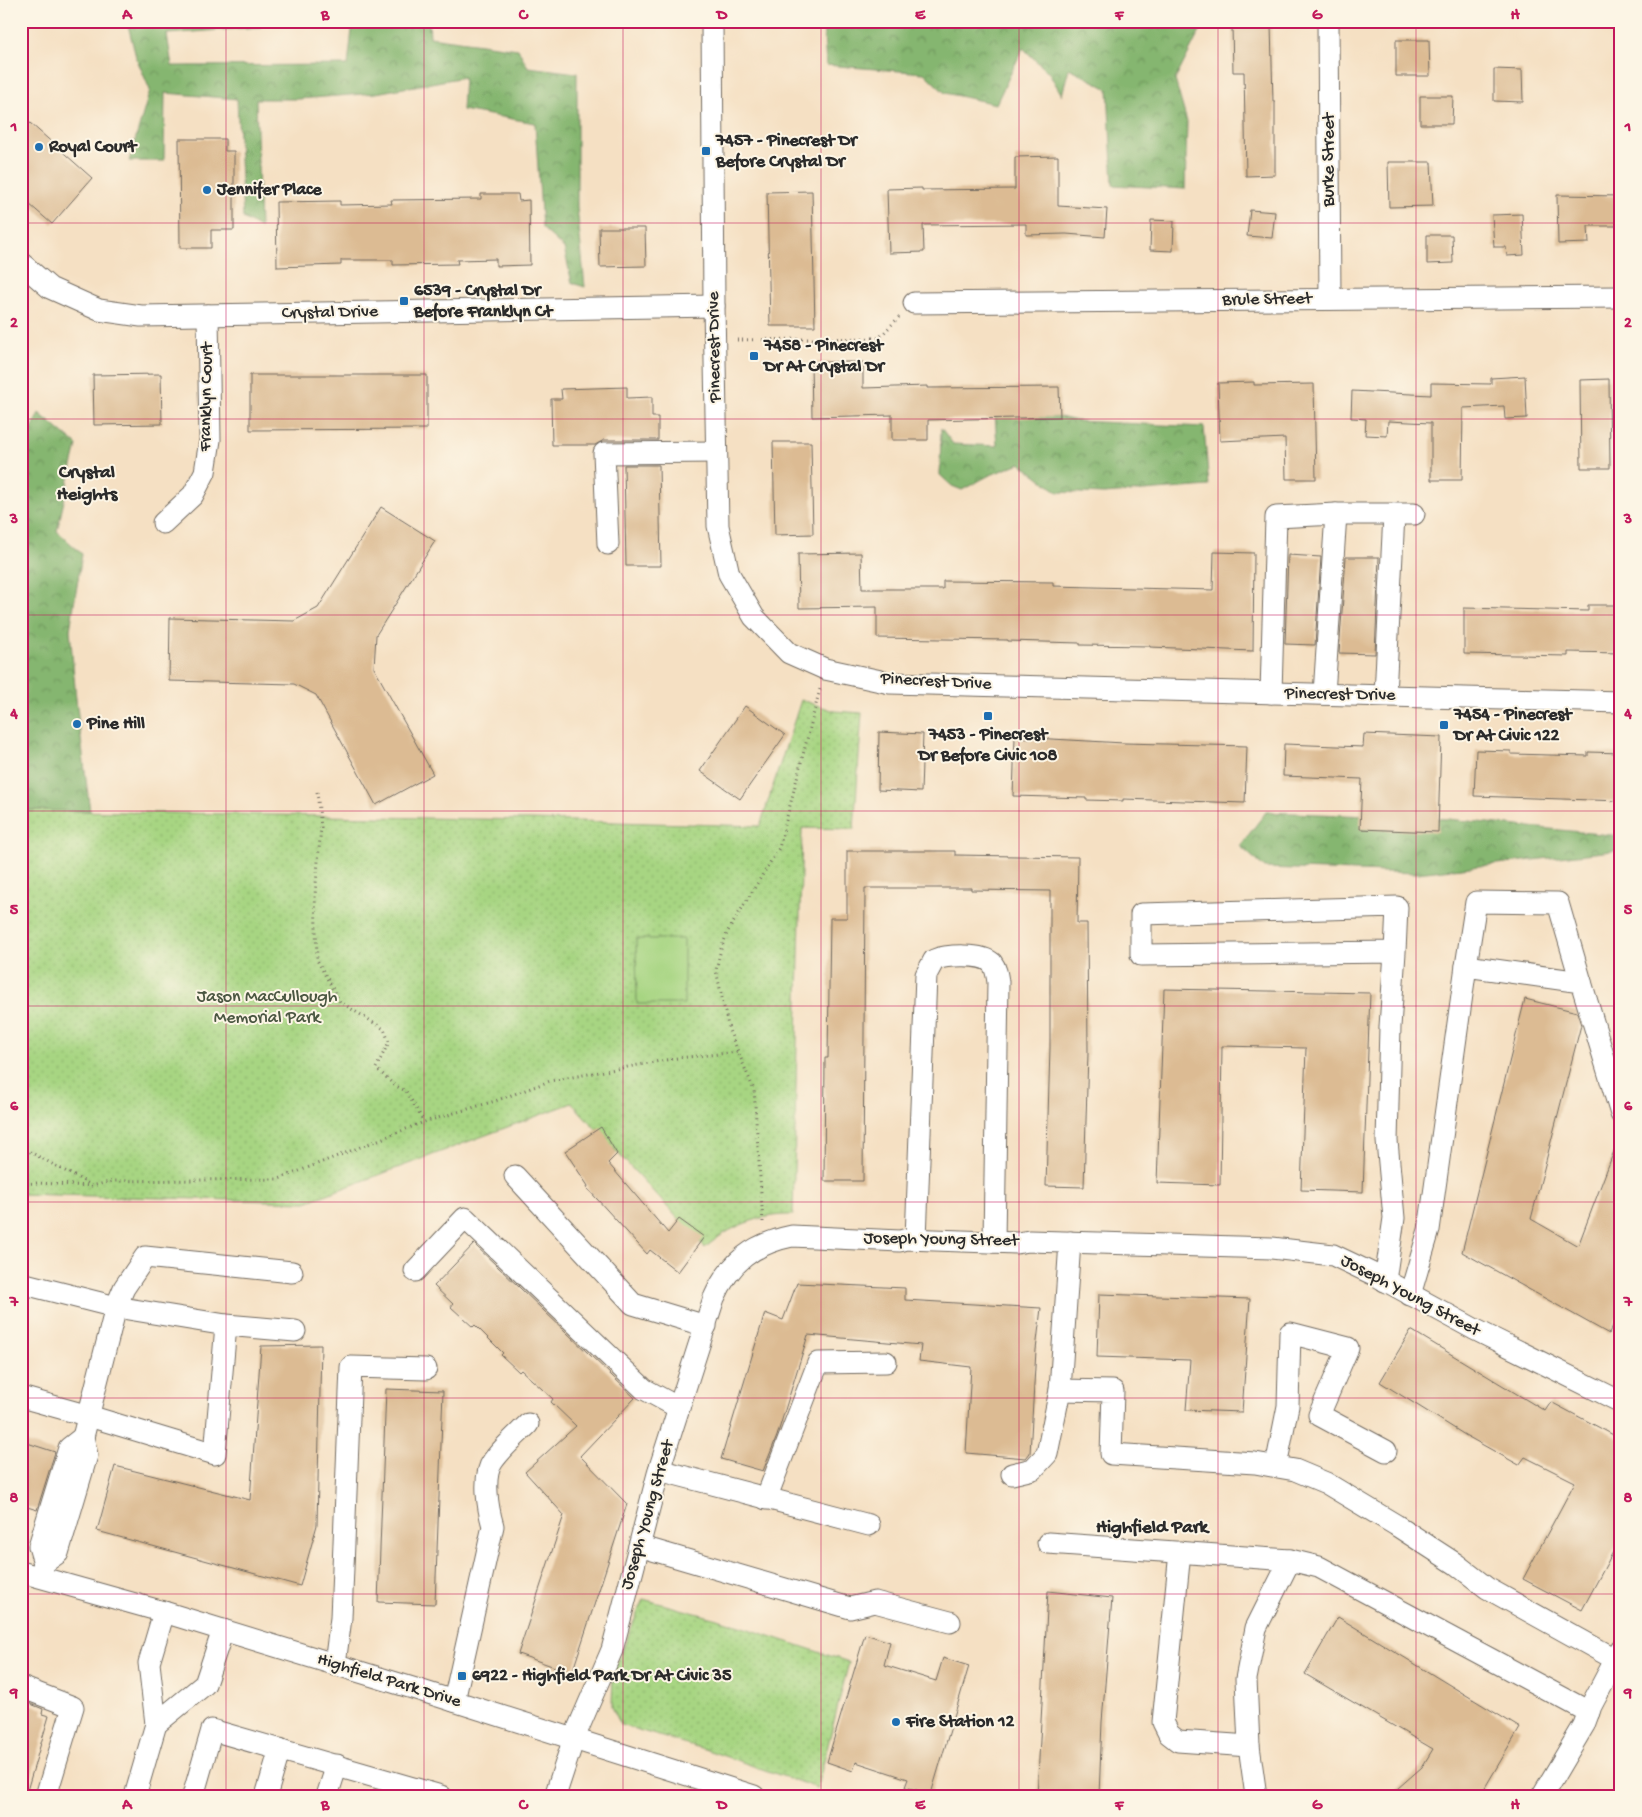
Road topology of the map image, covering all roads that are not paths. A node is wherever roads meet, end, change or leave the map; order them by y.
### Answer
1 (712, 21) edge
2 (1328, 21) edge
3 (21, 263) edge
4 (1621, 298) edge
5 (1330, 299) junction
6 (914, 303) road end
7 (714, 306) junction
8 (208, 315) junction
9 (716, 452) junction
10 (1336, 514) junction
11 (163, 523) dead end
12 (608, 544) dead end
13 (1271, 693) junction
14 (1324, 694) junction
15 (1385, 696) junction
16 (1621, 702) edge
17 (1396, 952) junction
18 (1466, 966) junction
19 (1581, 982) junction
20 (1621, 1114) edge
21 (515, 1176) dead end
22 (916, 1239) junction
23 (994, 1242) junction
24 (1070, 1242) junction
25 (415, 1271) dead end
26 (292, 1272) dead end
27 (1385, 1281) junction
28 (21, 1283) edge
29 (1410, 1295) junction
30 (116, 1307) junction
31 (226, 1326) junction
32 (706, 1326) junction
33 (295, 1331) dead end
34 (886, 1362) dead end
35 (426, 1369) dead end
36 (1060, 1390) junction
37 (21, 1397) edge
38 (1621, 1402) edge
39 (1288, 1406) junction
40 (679, 1408) junction
41 (1319, 1415) junction
42 (88, 1416) junction
43 (528, 1424) dead end
44 (1386, 1451) dead end
45 (1276, 1466) junction
46 (659, 1470) junction
47 (1012, 1474) dead end
48 (766, 1499) junction
49 (869, 1526) dead end
50 (1048, 1543) dead end
51 (639, 1546) junction
52 (1180, 1552) junction
53 (1290, 1560) junction
54 (35, 1571) edge
55 (164, 1612) junction
56 (950, 1622) dead end
57 (222, 1630) junction
58 (1617, 1663) edge
59 (335, 1664) junction
60 (21, 1687) edge
61 (454, 1700) junction
62 (1589, 1712) junction
63 (156, 1724) junction
64 (574, 1738) junction
65 (1249, 1746) junction
66 (280, 1749) junction
67 (336, 1765) junction
68 (402, 1790) edge
69 (46, 1796) edge
70 (135, 1796) edge
71 (193, 1796) edge
72 (266, 1796) edge
73 (328, 1796) edge
74 (441, 1796) edge
75 (554, 1796) edge
76 (754, 1796) edge
77 (1256, 1796) edge
78 (1542, 1796) edge

1 - 7 street, Pinecrest Drive
2 - 5 street, Burke Street
3 - 8 street, Crystal Drive
4 - 5 street, Brule Street
5 - 6 street, Brule Street
7 - 8 street, Crystal Drive
7 - 9 street, Pinecrest Drive
8 - 11 street, Franklyn Court
9 - 12 street
9 - 13 street, Pinecrest Drive
10 - 13 street
10 - 14 street
10 - 15 street
13 - 14 street, Pinecrest Drive
14 - 15 street, Pinecrest Drive
15 - 16 street, Pinecrest Drive
17 - 17 street
17 - 27 street
18 - 19 street
18 - 19 street
18 - 29 street
19 - 20 street
21 - 32 street
22 - 23 street, Joseph Young Street
22 - 23 street
22 - 32 street, Joseph Young Street
23 - 24 street, Joseph Young Street
24 - 27 street, Joseph Young Street
24 - 36 street
25 - 40 street
26 - 30 street
27 - 29 street, Joseph Young Street
28 - 30 street
29 - 38 street, Joseph Young Street
30 - 31 street
30 - 42 street
31 - 33 street
31 - 42 street
32 - 40 street, Joseph Young Street
34 - 48 street
35 - 59 street
36 - 45 street
36 - 47 street
37 - 42 street
39 - 41 street
39 - 41 street
39 - 45 street
40 - 46 street, Joseph Young Street
41 - 44 street
42 - 54 street
43 - 61 street
45 - 58 street
46 - 48 street
46 - 51 street, Joseph Young Street
48 - 49 street
50 - 52 street
51 - 56 street
51 - 64 street, Joseph Young Street
52 - 53 street
52 - 65 street
53 - 62 street
53 - 65 street
54 - 55 street, Highfield Park Drive
55 - 57 street, Highfield Park Drive
55 - 63 street
57 - 59 street, Highfield Park Drive
57 - 63 street
58 - 62 street
59 - 61 street, Highfield Park Drive
60 - 69 street
61 - 64 street, Highfield Park Drive
62 - 78 street
63 - 70 street
64 - 75 street, Joseph Young Street
64 - 76 street, Highfield Park Drive
65 - 77 street
66 - 67 street
66 - 71 street
66 - 72 street
67 - 68 street
67 - 73 street
68 - 74 street

